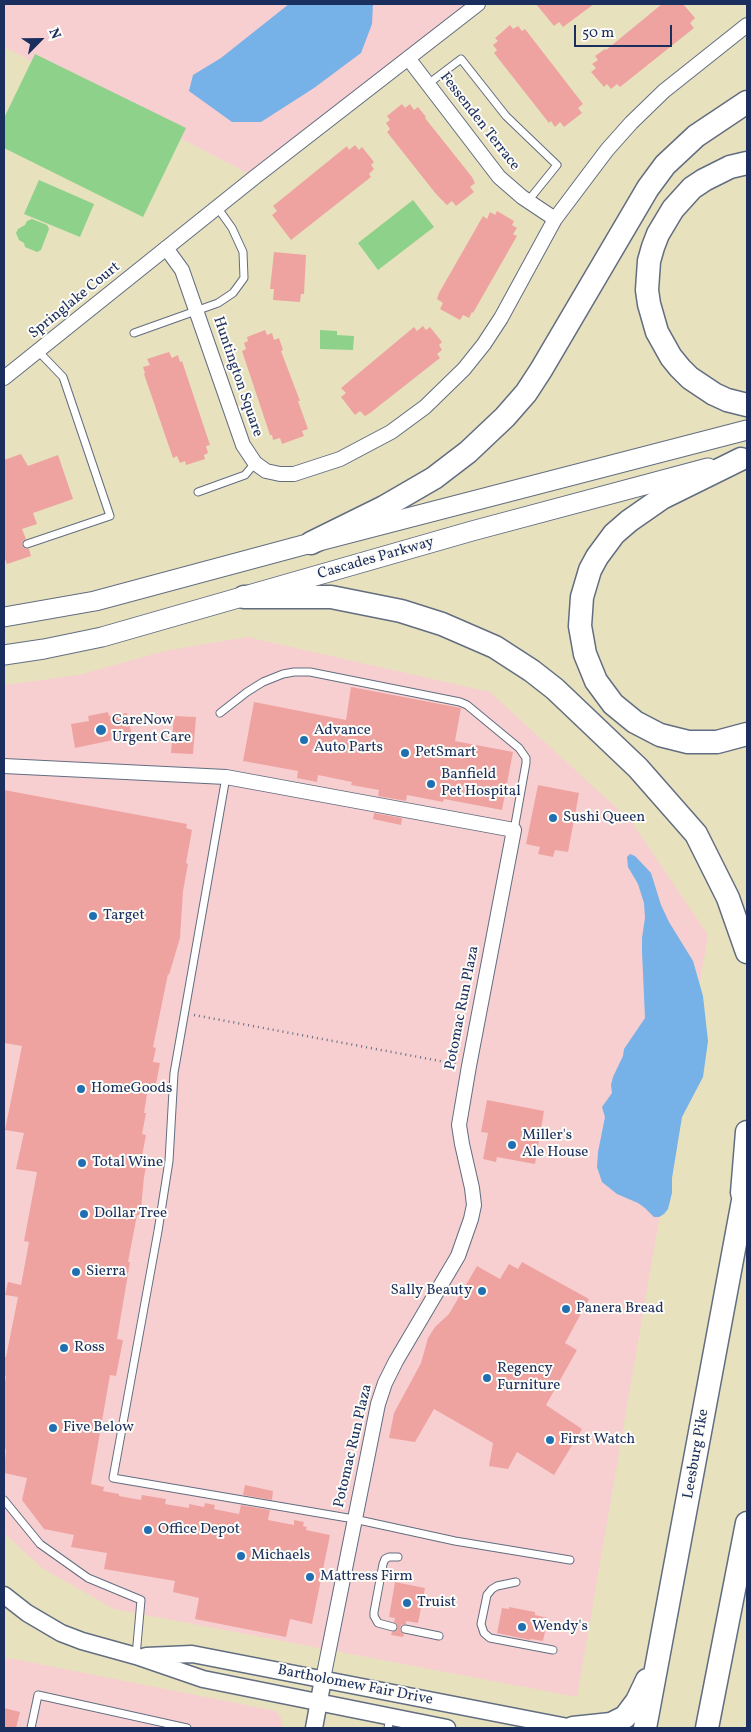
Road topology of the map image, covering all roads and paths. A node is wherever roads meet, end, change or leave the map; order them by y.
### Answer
1 (478, 4) edge
2 (747, 25) edge
3 (408, 58) junction
4 (428, 84) junction
5 (747, 102) edge
6 (747, 163) edge
7 (528, 201) junction
8 (217, 207) junction
9 (555, 218) junction
10 (166, 248) junction
11 (197, 311) junction
12 (134, 333) dead end
13 (38, 351) junction
14 (4, 378) edge
15 (747, 405) edge
16 (747, 430) edge
17 (744, 458) edge
18 (255, 463) junction
19 (198, 492) dead end
20 (311, 543) junction
21 (28, 544) dead end
22 (244, 597) junction
23 (4, 617) edge
24 (4, 655) edge
25 (220, 713) dead end
26 (747, 734) edge
27 (4, 766) edge
28 (226, 777) junction
29 (514, 830) junction
30 (747, 952) edge
31 (185, 1014) junction
32 (469, 1066) junction
33 (747, 1132) edge
34 (747, 1179) edge
35 (739, 1220) junction
36 (4, 1500) edge
37 (354, 1519) junction
38 (747, 1523) edge
39 (398, 1557) dead end
40 (570, 1560) dead end
41 (516, 1582) dead end
42 (4, 1595) edge
43 (393, 1627) dead end
44 (405, 1629) dead end
45 (439, 1636) dead end
46 (553, 1650) dead end
47 (136, 1656) junction
48 (658, 1657) junction
49 (323, 1679) junction
50 (318, 1703) junction
51 (389, 1723) edge
52 (31, 1728) edge
53 (187, 1728) edge
54 (314, 1728) edge
55 (447, 1728) edge
56 (573, 1728) edge
57 (646, 1728) edge
58 (708, 1728) edge

1 - 3 street
2 - 9 street
3 - 4 street, Fessenden Terrace
3 - 8 street
4 - 7 street, Fessenden Terrace
4 - 7 lane
5 - 20 highway
6 - 15 highway
7 - 9 street, Fessenden Terrace
8 - 10 street
8 - 11 lane
9 - 18 street
10 - 11 street, Huntington Square
10 - 13 street, Springlake Court
11 - 12 lane
11 - 18 street, Huntington Square
13 - 14 street, Springlake Court
13 - 21 lane
16 - 20 main road, Cascades Parkway
17 - 22 main road, Cascades Parkway
17 - 26 highway
18 - 19 lane
20 - 23 main road, Cascades Parkway
22 - 24 main road, Cascades Parkway
22 - 30 highway
25 - 29 lane
27 - 28 street
28 - 29 street
28 - 31 lane
29 - 32 street, Potomac Run Plaza
31 - 32 path
31 - 37 lane
32 - 37 street, Potomac Run Plaza
33 - 35 highway
34 - 35 highway, Leesburg Pike
35 - 48 highway, Leesburg Pike
36 - 47 lane
37 - 40 lane
37 - 49 street, Potomac Run Plaza
38 - 58 highway
39 - 43 lane
41 - 46 lane
42 - 47 street, Bartholomew Fair Drive
44 - 45 lane
47 - 49 street, Bartholomew Fair Drive
47 - 50 street, Bartholomew Fair Drive
48 - 56 highway
48 - 57 highway, Leesburg Pike
49 - 50 street
49 - 56 street, Bartholomew Fair Drive
50 - 51 street, Bartholomew Fair Drive
50 - 54 street
51 - 55 street, Bartholomew Fair Drive
52 - 53 lane

